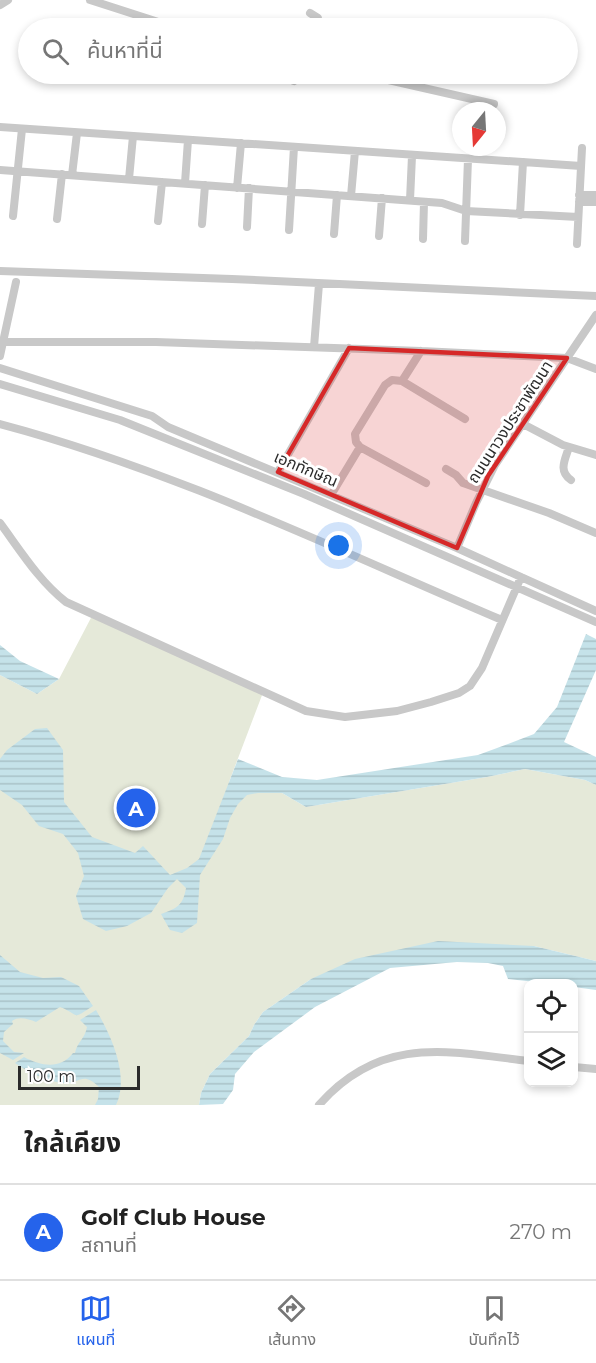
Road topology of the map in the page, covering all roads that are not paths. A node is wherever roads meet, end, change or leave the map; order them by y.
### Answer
1 (8, 0) edge
2 (90, 0) edge
3 (0, 5) edge
4 (310, 13) dead end
5 (146, 18) edge
6 (318, 18) edge
7 (406, 84) edge
8 (485, 102) edge
9 (0, 127) edge
10 (22, 129) junction
11 (77, 133) junction
12 (133, 136) junction
13 (188, 140) junction
14 (241, 143) junction
15 (294, 147) junction
16 (582, 148) dead end
17 (356, 150) junction
18 (412, 156) junction
19 (468, 159) junction
20 (523, 162) junction
21 (581, 166) junction
22 (0, 170) edge
23 (17, 171) junction
24 (62, 174) junction
25 (72, 175) junction
26 (129, 179) junction
27 (162, 182) junction
28 (185, 183) junction
29 (205, 185) junction
30 (237, 188) junction
31 (249, 188) junction
32 (291, 192) junction
33 (337, 195) junction
34 (596, 195) edge
35 (351, 196) junction
36 (382, 198) junction
37 (579, 199) junction
38 (410, 200) junction
39 (424, 202) junction
40 (596, 202) edge
41 (466, 211) junction
42 (520, 215) junction
43 (13, 216) dead end
44 (578, 217) junction
45 (57, 219) dead end
46 (158, 221) dead end
47 (202, 224) dead end
48 (247, 227) dead end
49 (289, 230) dead end
50 (334, 234) dead end
51 (379, 236) dead end
52 (423, 239) dead end
53 (465, 241) dead end
54 (577, 244) dead end
55 (0, 271) edge
56 (16, 282) dead end
57 (319, 284) junction
58 (596, 296) edge
59 (596, 315) edge
60 (3, 342) junction
61 (314, 347) junction
62 (349, 348) junction
63 (421, 351) junction
64 (0, 356) edge
65 (567, 358) junction
66 (0, 368) edge
67 (596, 369) edge
68 (402, 381) junction
69 (0, 384) edge
70 (465, 420) dead end
71 (0, 424) edge
72 (523, 424) junction
73 (360, 447) junction
74 (569, 447) junction
75 (596, 455) edge
76 (446, 469) dead end
77 (278, 472) junction
78 (571, 480) dead end
79 (426, 483) dead end
80 (481, 491) junction
81 (332, 495) junction
82 (0, 523) edge
83 (596, 533) edge
84 (457, 548) junction
85 (521, 578) junction
86 (516, 587) junction
87 (596, 611) edge
88 (502, 620) junction
89 (596, 622) edge
90 (524, 1061) edge
91 (578, 1067) edge
92 (596, 1069) edge
93 (319, 1105) edge

1 - 3 street
2 - 5 street
4 - 6 street
7 - 8 street
9 - 10 street
10 - 11 street
10 - 23 street
11 - 12 street
11 - 25 street
12 - 13 street
12 - 26 street
13 - 14 street
13 - 28 street
14 - 15 street
14 - 30 street
15 - 17 street
15 - 32 street
16 - 21 street
17 - 18 street
17 - 35 street
18 - 19 street
18 - 38 street
19 - 20 street
19 - 41 street
20 - 21 street
20 - 42 street
21 - 37 street
22 - 23 street
23 - 24 street
23 - 43 street
24 - 25 street
24 - 45 street
25 - 26 street
26 - 27 street
27 - 28 street
27 - 46 street
28 - 29 street
29 - 30 street
29 - 47 street
30 - 31 street
31 - 32 street
31 - 48 street
32 - 33 street
32 - 49 street
33 - 35 street
33 - 50 street
34 - 37 street
35 - 36 street
36 - 38 street
36 - 51 street
37 - 40 street
37 - 44 street
38 - 39 street
39 - 41 street
39 - 52 street
41 - 42 street
41 - 53 street
42 - 44 street
44 - 54 street
55 - 57 street
56 - 60 street
57 - 58 street
57 - 61 street
59 - 65 street, ถนนนาวงประชาพัฒนา
60 - 61 street
60 - 64 street
61 - 62 street
62 - 63 street
62 - 77 street
63 - 65 street
63 - 68 street
65 - 67 street
65 - 72 street, ถนนนาวงประชาพัฒนา
66 - 77 street, เอกทักษิณ
68 - 70 street
68 - 73 street
69 - 86 street
71 - 88 street
72 - 74 street
72 - 80 street, ถนนนาวงประชาพัฒนา
73 - 79 street
73 - 81 street
74 - 75 street
74 - 78 street
76 - 80 street
77 - 81 street, เอกทักษิณ
80 - 83 street
80 - 84 street, ถนนนาวงประชาพัฒนา
81 - 84 street, เอกทักษิณ
82 - 88 street
84 - 85 street, เอกทักษิณ
85 - 86 street
85 - 87 street, เอกทักษิณ
86 - 88 street
86 - 89 street
90 - 93 street
91 - 92 street

